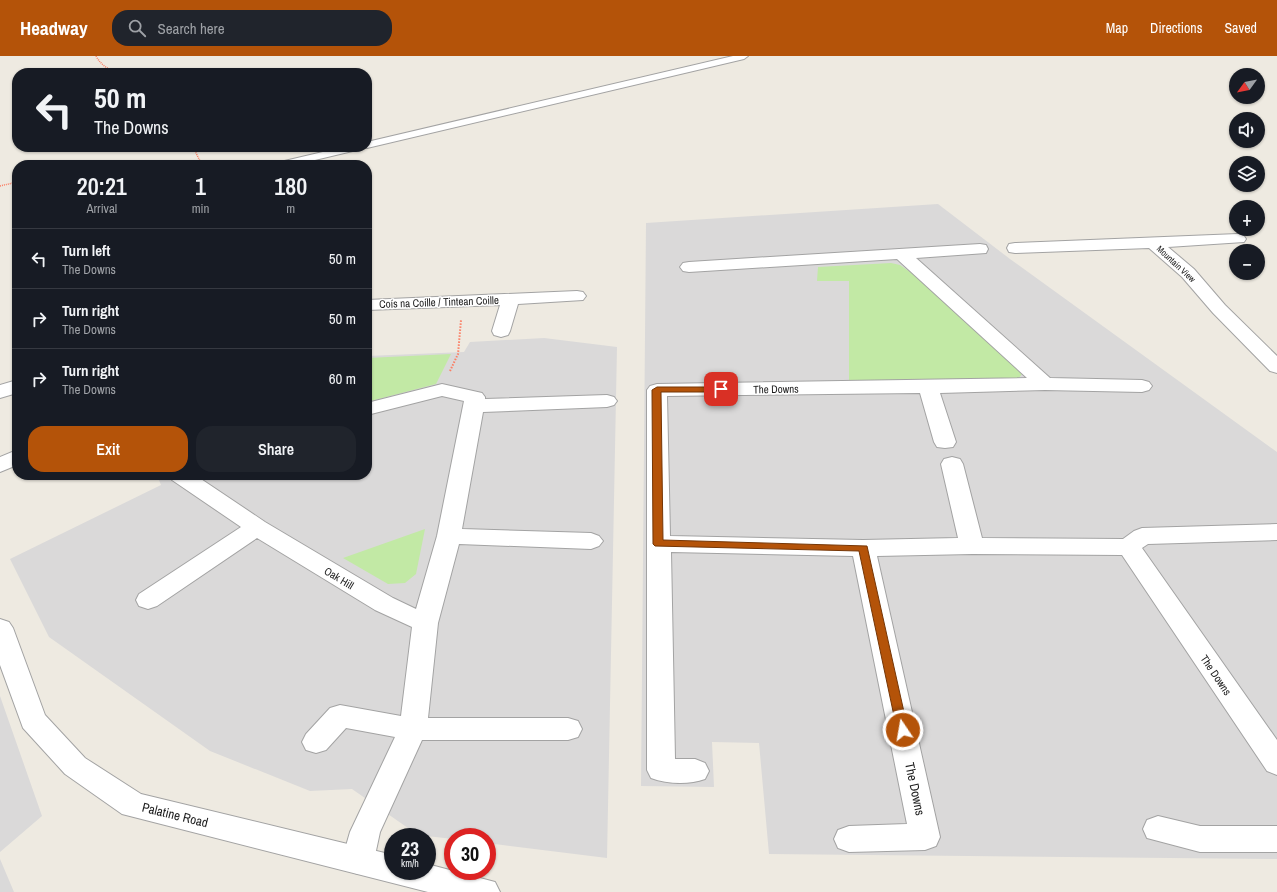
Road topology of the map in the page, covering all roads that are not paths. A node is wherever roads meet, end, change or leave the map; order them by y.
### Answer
1 (744, 56) edge
2 (372, 144) edge
3 (336, 152) edge
4 (301, 160) edge
5 (1238, 239) dead end
6 (1153, 243) junction
7 (1015, 248) dead end
8 (980, 249) dead end
9 (901, 254) junction
10 (689, 267) dead end
11 (577, 296) dead end
12 (511, 299) junction
13 (372, 305) edge
14 (501, 331) dead end
15 (1277, 367) edge
16 (1045, 384) junction
17 (1142, 386) dead end
18 (928, 387) junction
19 (607, 402) dead end
20 (473, 406) junction
21 (372, 408) edge
22 (945, 442) dead end
23 (12, 459) edge
24 (0, 464) edge
25 (952, 464) dead end
26 (187, 480) edge
27 (257, 527) junction
28 (1277, 532) edge
29 (449, 536) junction
30 (591, 541) dead end
31 (658, 544) junction
32 (972, 546) junction
33 (1129, 547) junction
34 (864, 548) junction
35 (148, 600) dead end
36 (425, 623) junction
37 (0, 628) edge
38 (413, 729) junction
39 (568, 729) dead end
40 (316, 742) dead end
41 (1277, 763) edge
42 (694, 771) dead end
43 (1158, 829) dead end
44 (849, 839) dead end
45 (1277, 839) edge
46 (358, 860) junction
47 (384, 867) edge
48 (436, 880) edge
49 (484, 892) edge

1 - 2 lane
3 - 4 lane
5 - 6 street
6 - 7 street, Mountain View
6 - 15 street, Mountain View
8 - 9 street
9 - 10 street
9 - 16 street
11 - 12 street, Coís na Coílle / Tintean Coille
12 - 13 street, Coís na Coílle / Tintean Coille
12 - 14 street, Coís na Coílle / Tintean Coille
16 - 17 street, The Downs
16 - 18 street, The Downs
18 - 22 street
18 - 31 street, The Downs
19 - 20 street
20 - 21 street
20 - 29 street
23 - 24 street
25 - 32 street
26 - 27 street, Oak Hill
27 - 35 street
27 - 36 street, Oak Hill
28 - 33 street
29 - 30 street
29 - 36 street
31 - 34 street
31 - 42 street, The Downs
32 - 33 street
32 - 34 street
33 - 41 street, The Downs
34 - 44 street, The Downs
36 - 38 street
37 - 46 street, Palatine Road
38 - 39 street
38 - 40 street
38 - 46 street
43 - 45 street
46 - 47 street, Palatine Road
48 - 49 street

